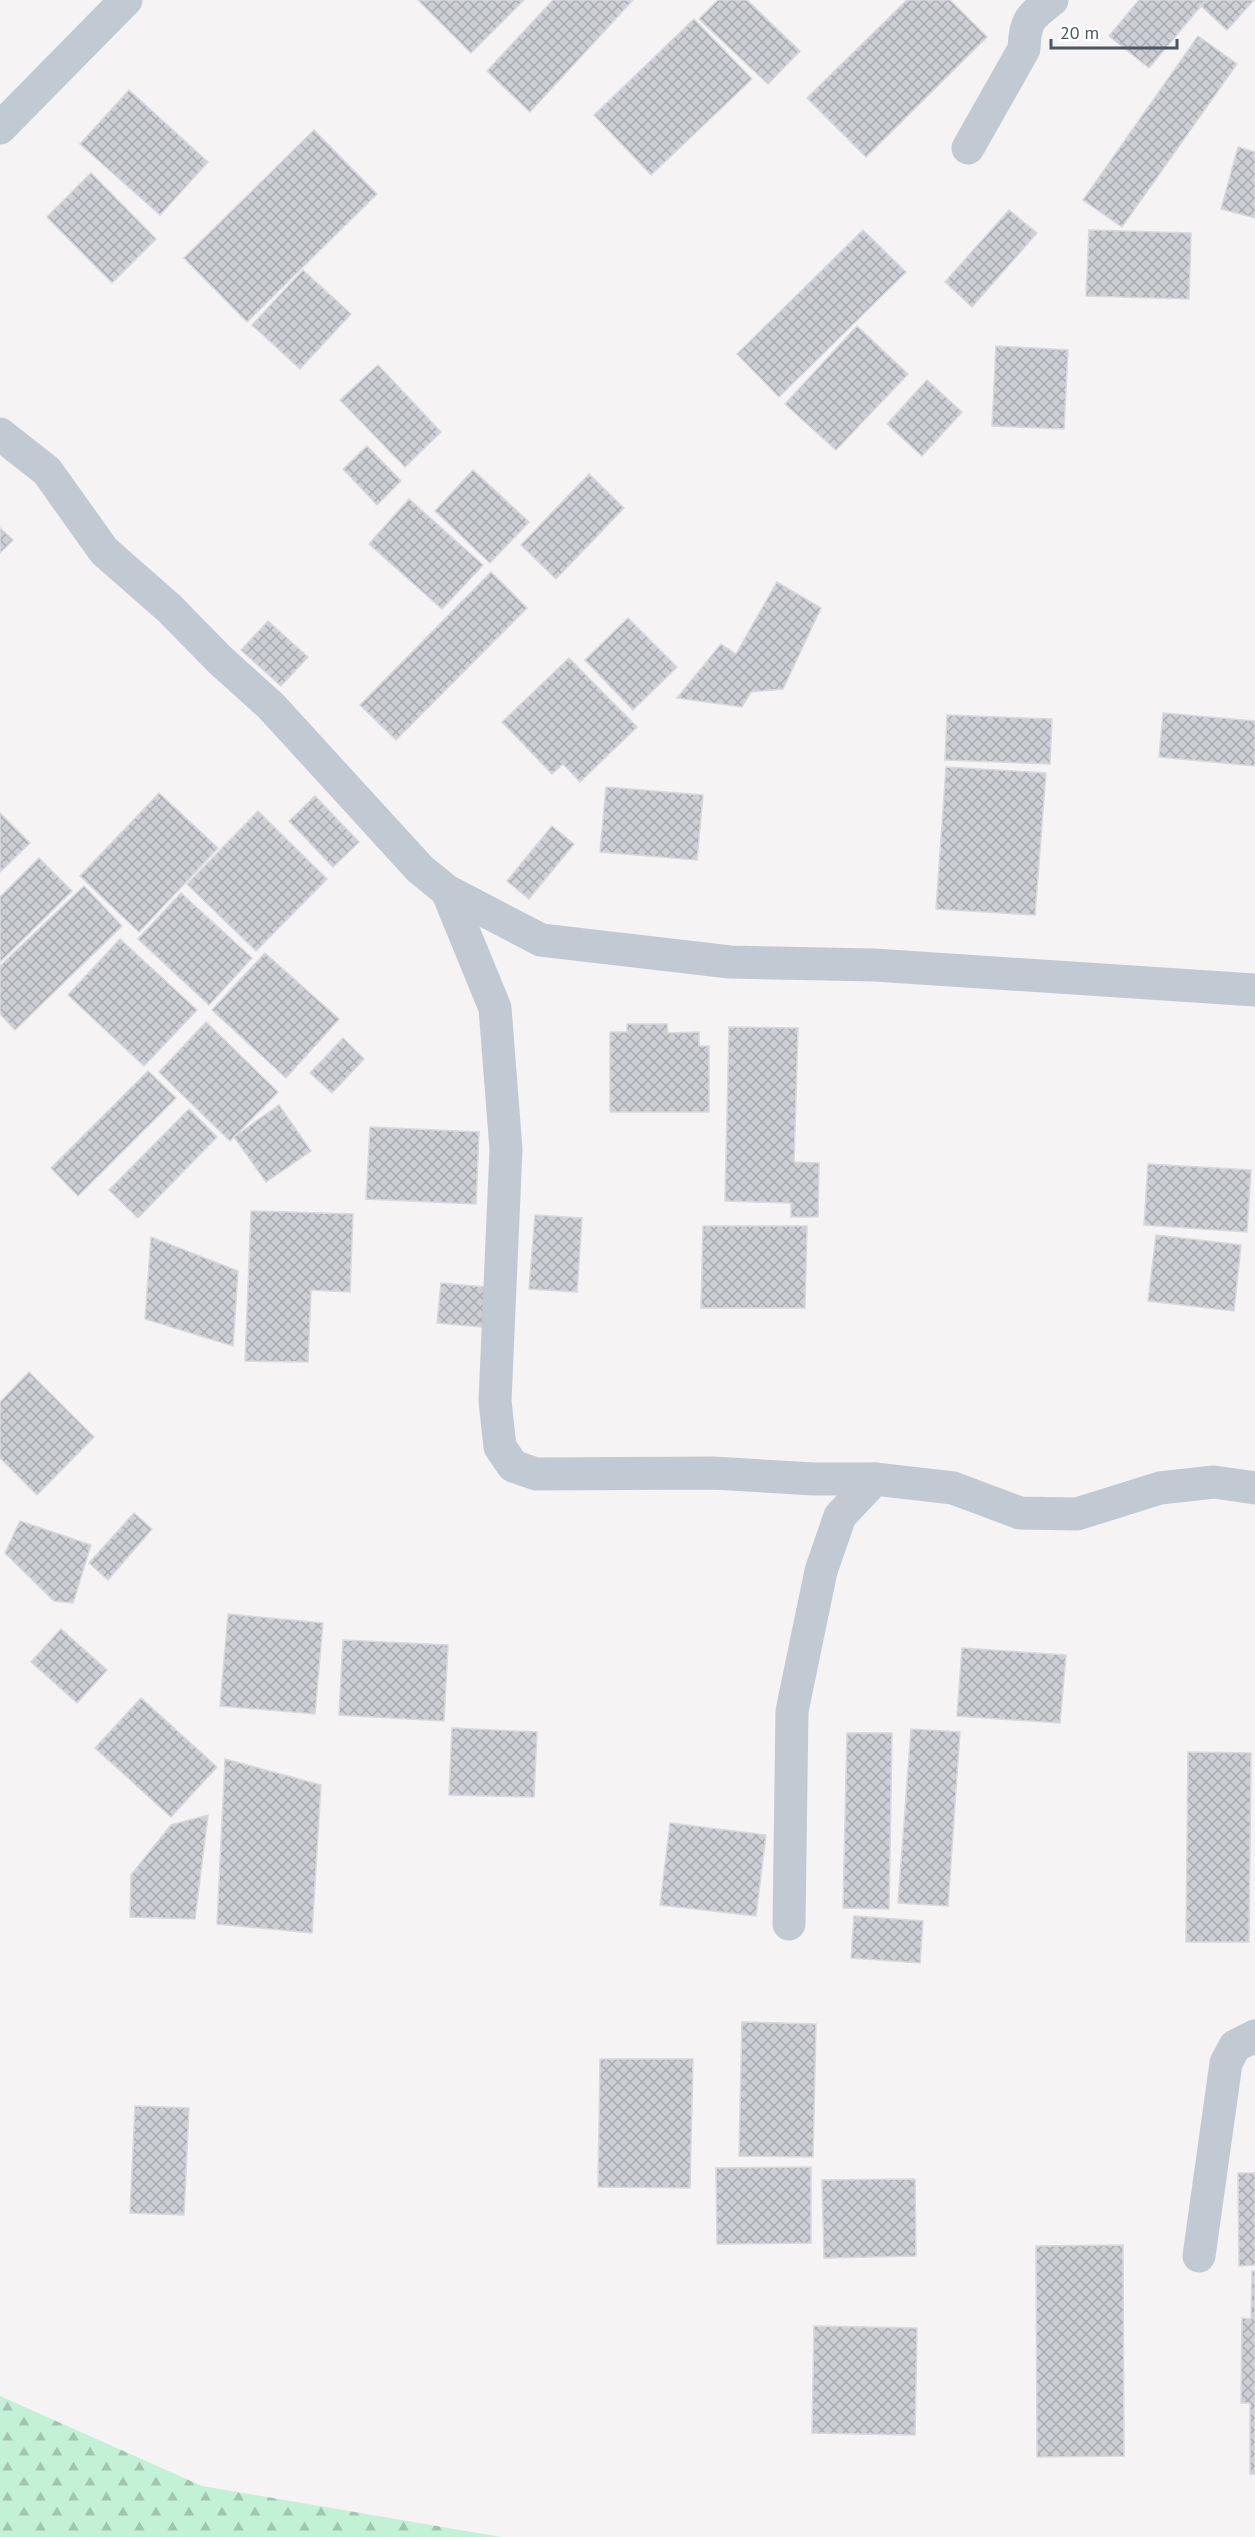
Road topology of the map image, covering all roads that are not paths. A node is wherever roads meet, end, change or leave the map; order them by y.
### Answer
1 (126, 0) edge
2 (1031, 6) edge
3 (0, 128) edge
4 (968, 148) dead end
5 (0, 434) edge
6 (447, 891) junction
7 (1255, 990) edge
8 (875, 1479) junction
9 (1255, 1488) edge
10 (789, 1924) dead end
11 (1255, 2036) edge
12 (1199, 2256) dead end

1 - 3 street
2 - 4 street
5 - 6 street
6 - 7 street
6 - 8 street
8 - 9 street
8 - 10 street
11 - 12 street

